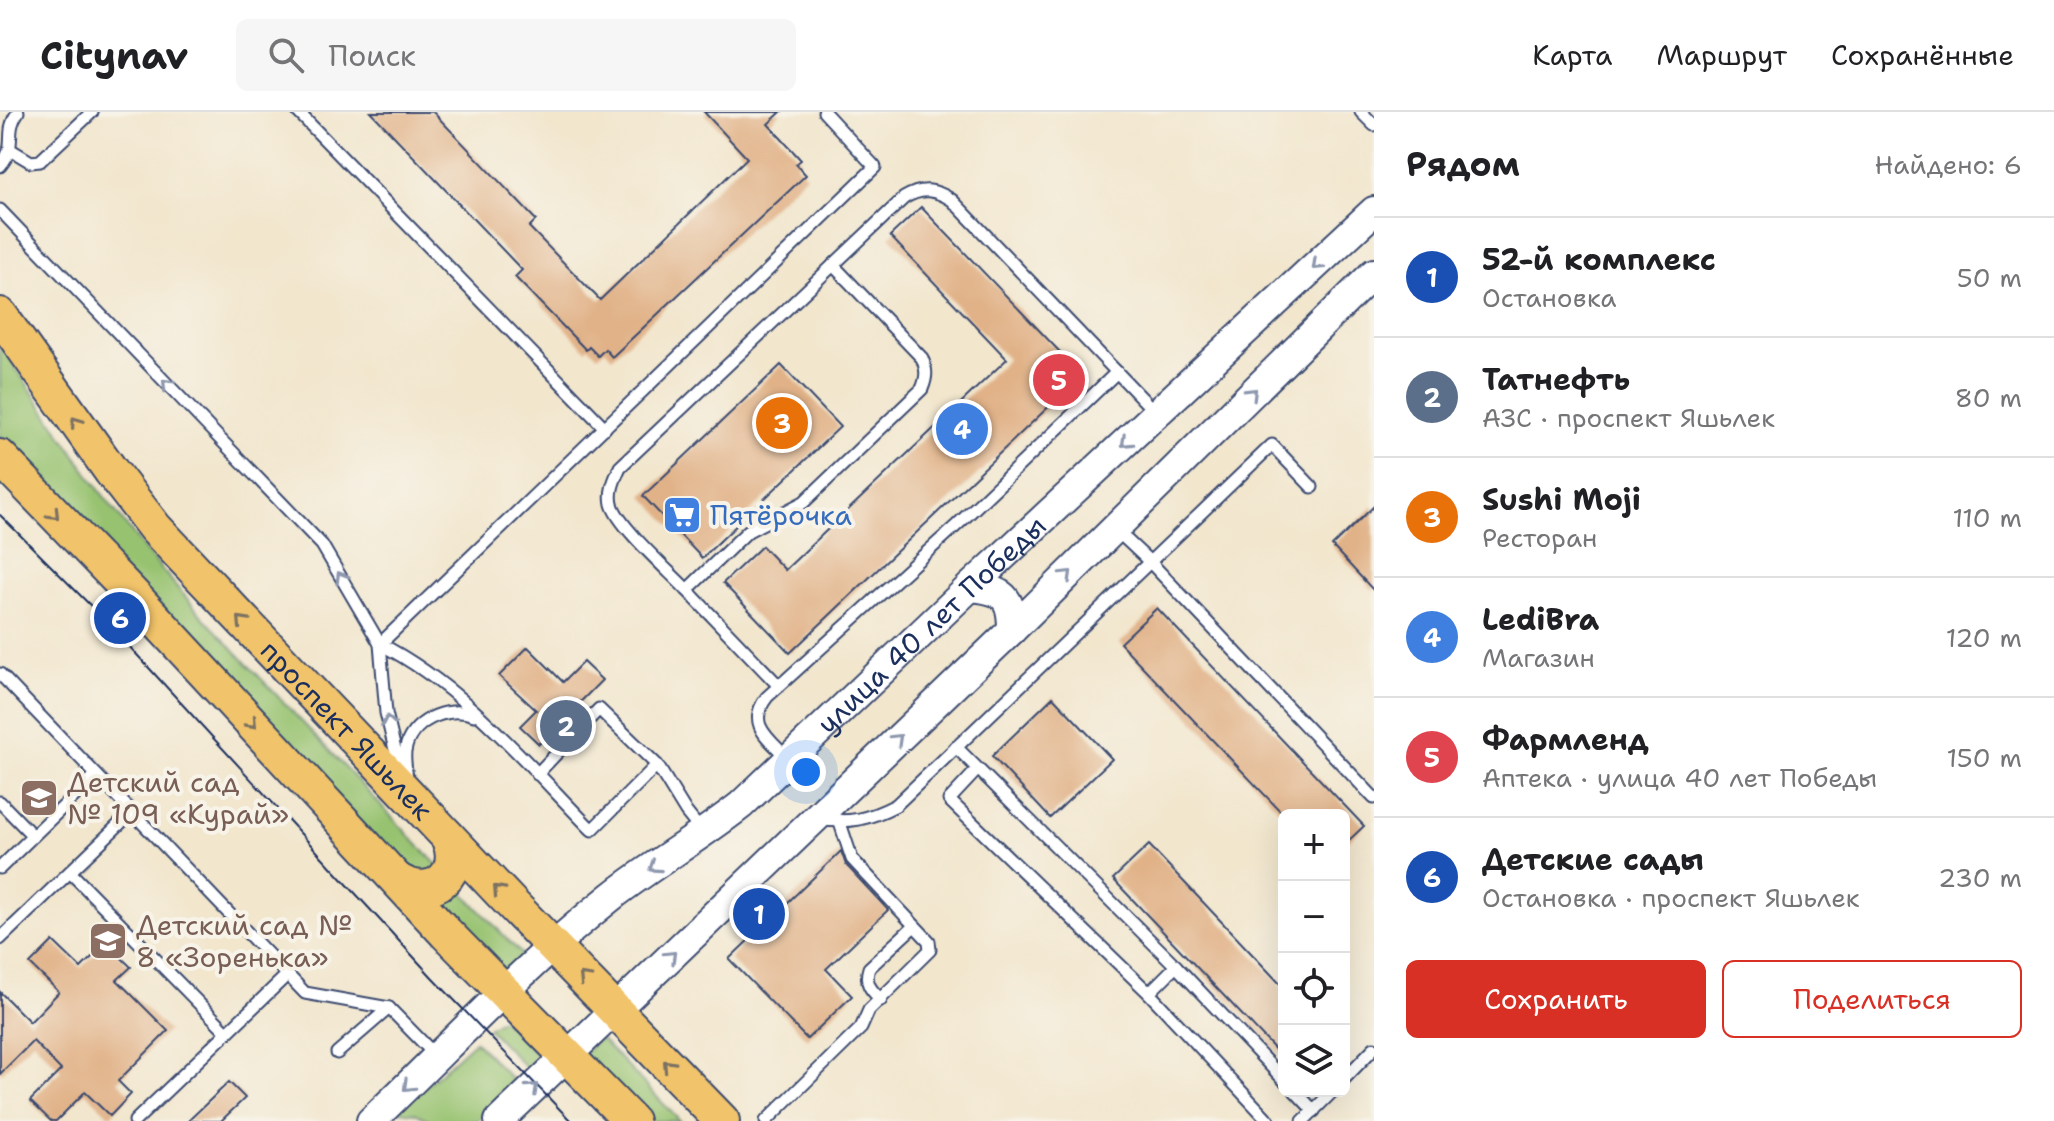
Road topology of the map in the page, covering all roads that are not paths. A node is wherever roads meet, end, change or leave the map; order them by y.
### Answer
1 (18, 112) edge
2 (92, 112) edge
3 (298, 112) edge
4 (824, 112) edge
5 (1362, 112) edge
6 (1374, 125) edge
7 (11, 150) junction
8 (0, 166) edge
9 (0, 210) edge
10 (1374, 211) edge
11 (833, 265) junction
12 (1374, 273) edge
13 (0, 315) edge
14 (1117, 372) junction
15 (1157, 414) junction
16 (605, 428) junction
17 (0, 457) edge
18 (1312, 487) dead end
19 (1115, 529) junction
20 (1151, 563) junction
21 (970, 587) junction
22 (687, 590) junction
23 (1012, 630) junction
24 (380, 644) junction
25 (0, 674) edge
26 (779, 686) junction
27 (485, 720) junction
28 (956, 747) junction
29 (789, 761) junction
30 (657, 765) junction
31 (978, 769) junction
32 (537, 774) junction
33 (96, 775) junction
34 (408, 795) junction
35 (1374, 798) edge
36 (0, 802) edge
37 (132, 812) junction
38 (827, 821) junction
39 (704, 834) junction
40 (33, 836) junction
41 (448, 837) junction
42 (0, 868) edge
43 (70, 872) junction
44 (399, 881) junction
45 (914, 926) junction
46 (0, 939) edge
47 (553, 946) junction
48 (1176, 966) junction
49 (287, 975) junction
50 (504, 991) junction
51 (1149, 993) junction
52 (881, 1000) junction
53 (389, 1008) junction
54 (615, 1010) junction
55 (227, 1032) junction
56 (1374, 1048) edge
57 (337, 1053) dead end
58 (568, 1056) junction
59 (437, 1058) junction
60 (1350, 1073) edge
61 (1278, 1074) edge
62 (1301, 1097) edge
63 (1327, 1097) edge
64 (1314, 1111) junction
65 (135, 1121) edge
66 (371, 1121) edge
67 (499, 1121) edge
68 (631, 1121) edge
69 (722, 1121) edge
70 (766, 1121) edge
71 (1269, 1121) edge
72 (1303, 1121) edge

1 - 7 lane
2 - 7 lane
3 - 16 lane
4 - 16 lane
5 - 6 lane
7 - 8 lane
24 -> 9 lane
10 -> 15 street, улица 40 лет Победы
11 - 14 lane
11 - 22 lane
11 - 22 lane
19 -> 12 street, улица 40 лет Победы
34 -> 13 main road, проспект Яшьлек
14 - 15 lane
14 - 26 lane
15 -> 21 street, улица 40 лет Победы
16 - 24 lane
17 -> 44 main road
18 - 20 lane
19 - 20 lane
23 -> 19 street, улица 40 лет Победы
20 - 28 lane
20 - 35 lane
21 - 23 street
21 - 29 street, улица 40 лет Победы
22 - 26 lane
38 -> 23 street, улица 40 лет Победы
24 - 27 lane
34 -> 24 lane
25 - 33 lane
26 - 29 lane
27 - 32 lane
27 - 34 lane
28 - 31 lane
28 - 38 lane
29 - 39 street, улица 40 лет Победы
30 - 32 lane
30 - 32 lane
30 - 39 lane
31 - 48 lane
31 - 51 lane
33 - 37 lane
33 - 40 lane
34 - 41 main road, проспект Яшьлек
36 - 40 lane
37 - 43 lane
37 - 49 lane
38 - 45 lane
54 -> 38 street, улица 40 лет Победы
39 -> 47 street, улица 40 лет Победы
40 - 42 lane
41 - 44 main road
47 -> 41 main road, проспект Яшьлек
43 - 46 lane
43 - 55 lane
44 - 50 main road
45 - 52 lane
45 - 52 lane
47 - 50 street, улица 40 лет Победы
54 -> 47 main road, проспект Яшьлек
48 - 51 lane
48 - 61 lane
49 - 53 lane
49 - 55 lane
50 - 58 main road
50 - 59 street, улица 40 лет Победы
51 - 71 lane
52 - 70 lane
53 - 57 lane
53 - 59 lane
54 - 58 street, улица 40 лет Победы
69 -> 54 main road, проспект Яшьлек
55 - 65 lane
56 - 60 lane
67 -> 58 street, улица 40 лет Победы
58 - 68 main road
59 -> 66 street, улица 40 лет Победы
62 - 64 lane
63 - 64 lane
64 - 72 lane

